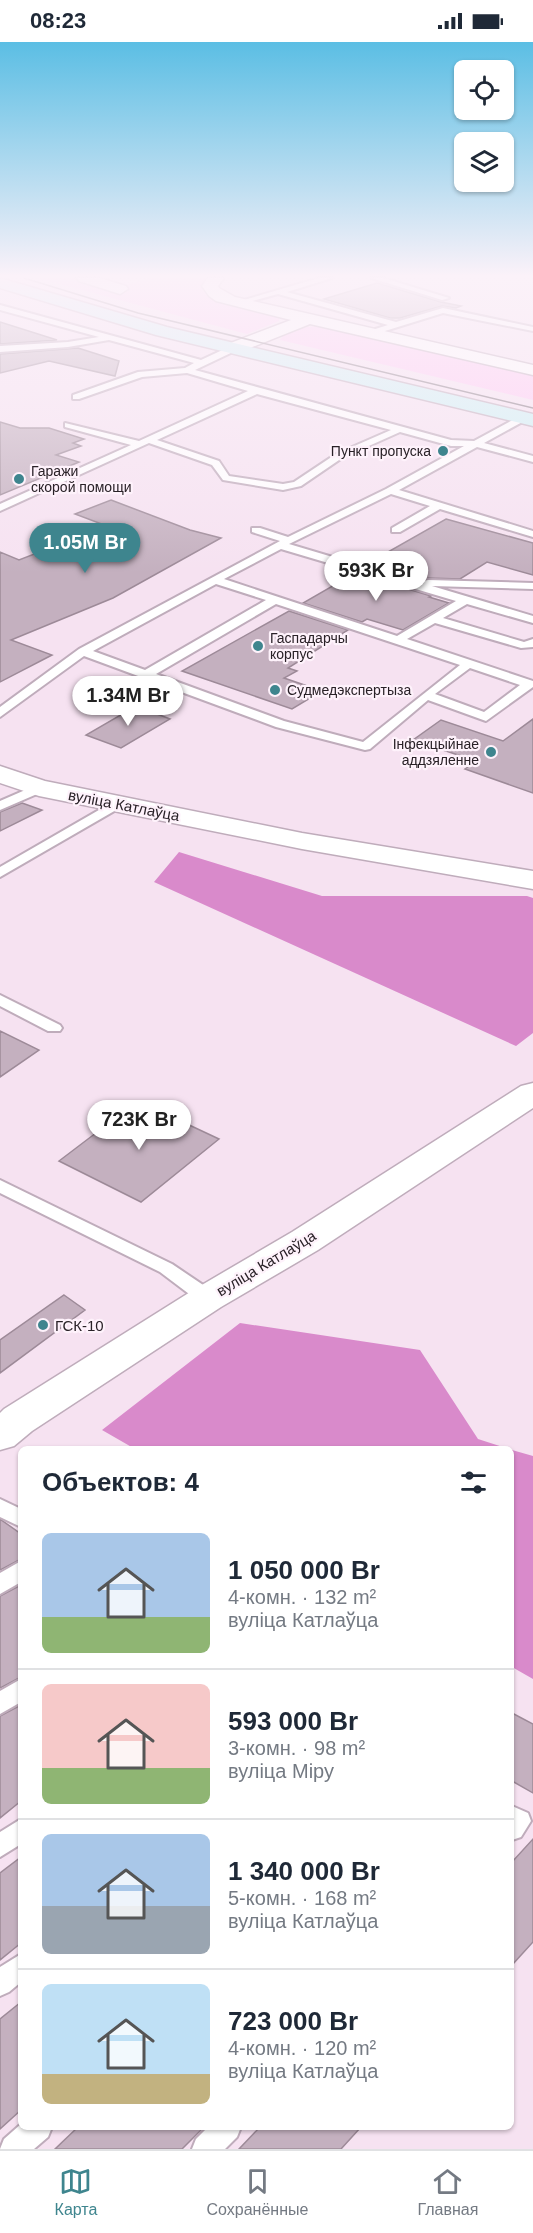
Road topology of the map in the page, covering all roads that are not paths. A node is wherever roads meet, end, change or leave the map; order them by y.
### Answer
1 (135, 376) edge
2 (208, 376) edge
3 (351, 376) edge
4 (256, 391) junction
5 (76, 398) dead end
6 (528, 419) edge
7 (68, 425) dead end
8 (400, 429) junction
9 (143, 442) junction
10 (475, 444) junction
11 (533, 459) edge
12 (390, 491) junction
13 (438, 506) junction
14 (0, 508) edge
15 (256, 530) dead end
16 (396, 530) dead end
17 (533, 534) edge
18 (285, 543) junction
19 (215, 580) junction
20 (406, 582) junction
21 (533, 586) edge
22 (274, 600) junction
23 (465, 600) junction
24 (435, 619) junction
25 (533, 620) edge
26 (398, 640) junction
27 (532, 643) edge
28 (83, 651) junction
29 (468, 664) junction
30 (145, 675) junction
31 (426, 694) junction
32 (0, 713) edge
33 (0, 774) edge
34 (39, 788) junction
35 (118, 803) junction
36 (0, 806) edge
37 (0, 873) edge
38 (533, 880) edge
39 (0, 1000) edge
40 (54, 1028) dead end
41 (533, 1093) edge
42 (0, 1186) edge
43 (208, 1298) junction
44 (0, 1435) edge
45 (0, 1507) edge
46 (18, 1518) edge
47 (18, 1572) edge
48 (0, 1585) edge
49 (18, 1691) edge
50 (0, 1704) edge
51 (18, 1832) edge
52 (0, 1846) edge
53 (18, 1968) edge
54 (0, 1983) edge
55 (35, 2130) edge
56 (224, 2130) edge
57 (14, 2149) edge
58 (206, 2149) edge

1 - 5 lane
2 - 4 lane
3 - 6 main road
4 - 8 lane
4 - 9 lane
6 - 10 lane
7 - 9 lane
8 - 9 lane
8 - 10 lane
9 - 14 lane
10 - 11 lane
10 - 12 lane
12 - 13 lane
12 - 18 lane
13 - 16 lane
13 - 17 lane
15 - 18 lane
18 - 19 lane
18 - 20 lane
19 - 22 lane
19 - 28 lane
20 - 21 lane
20 - 23 lane
22 - 26 lane
22 - 30 lane
23 - 24 lane
23 - 25 lane
24 - 26 lane
24 - 27 lane
26 - 29 lane
28 - 30 lane
28 - 32 lane
29 - 31 lane
29 - 31 lane
30 - 31 lane
33 - 34 street, вуліца Катлаўца
34 - 35 street, вуліца Катлаўца
34 - 36 lane
35 - 37 lane
35 - 38 street, вуліца Катлаўца
39 - 40 lane
41 - 43 street, вуліца Катлаўца
42 - 43 lane
43 - 44 street, вуліца Катлаўца
45 - 46 lane
47 - 48 lane
49 - 50 lane
51 - 52 lane
53 - 54 lane
55 - 57 lane
56 - 58 lane

